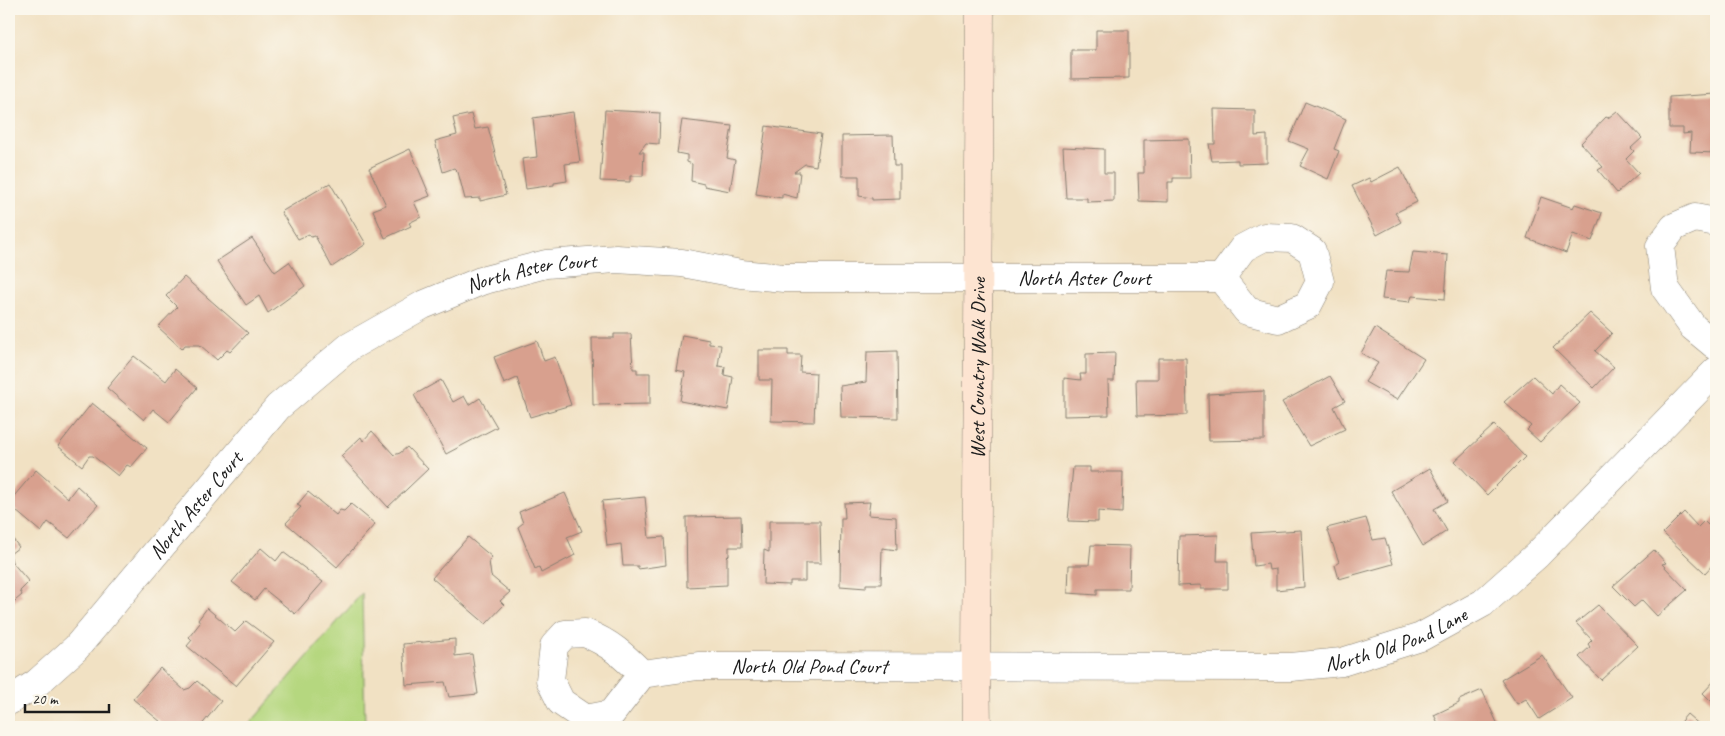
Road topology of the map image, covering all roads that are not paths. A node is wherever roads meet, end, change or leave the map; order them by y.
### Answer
1 (980, 9) edge
2 (1716, 222) edge
3 (978, 278) junction
4 (1221, 278) dead end
5 (1716, 346) edge
6 (1716, 372) edge
7 (976, 666) junction
8 (642, 674) dead end
9 (9, 701) edge
10 (977, 727) edge

1 - 3 street, West Country Walk Drive
2 - 5 street
3 - 4 street, North Aster Court
3 - 7 street, West Country Walk Drive
3 - 9 street, North Aster Court
6 - 7 street, North Old Pond Lane
7 - 8 street, North Old Pond Court
7 - 10 street, West Country Walk Drive

